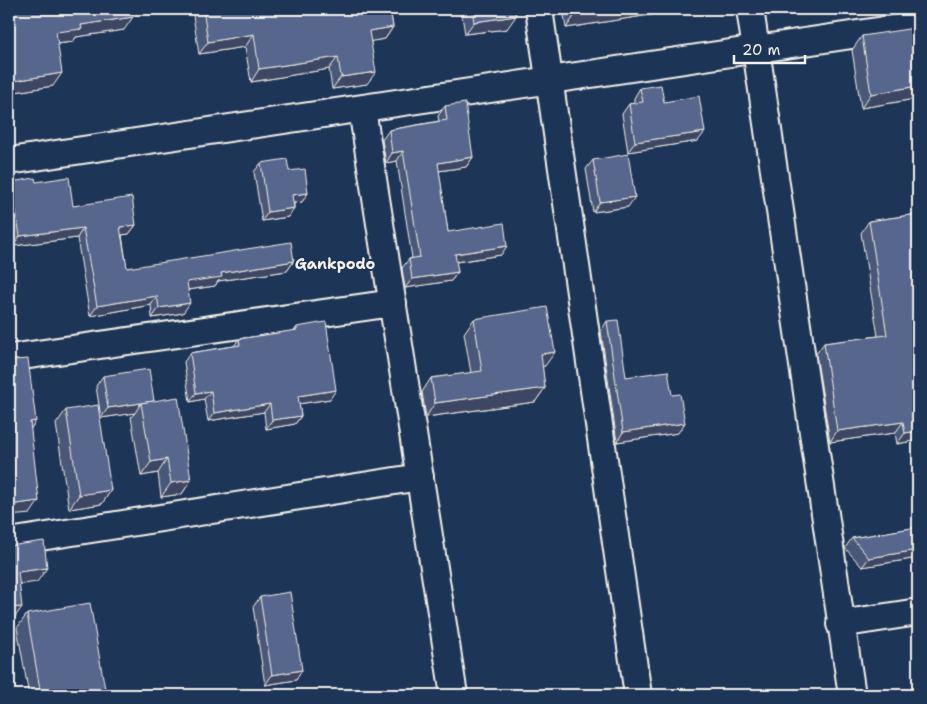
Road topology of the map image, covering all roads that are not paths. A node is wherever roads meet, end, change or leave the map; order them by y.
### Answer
1 (539, 9) edge
2 (750, 9) edge
3 (918, 25) edge
4 (756, 49) junction
5 (549, 80) junction
6 (362, 109) junction
7 (9, 161) edge
8 (393, 303) junction
9 (9, 358) edge
10 (420, 477) junction
11 (9, 542) edge
12 (918, 612) edge
13 (840, 624) junction
14 (454, 695) edge
15 (638, 695) edge
16 (852, 695) edge

1 - 5 street
2 - 4 street
3 - 4 street
4 - 5 street
4 - 13 street
5 - 6 street
5 - 15 street
6 - 7 street
6 - 8 street
8 - 9 street
8 - 10 street
10 - 11 street
10 - 14 street
12 - 13 street
13 - 16 street

